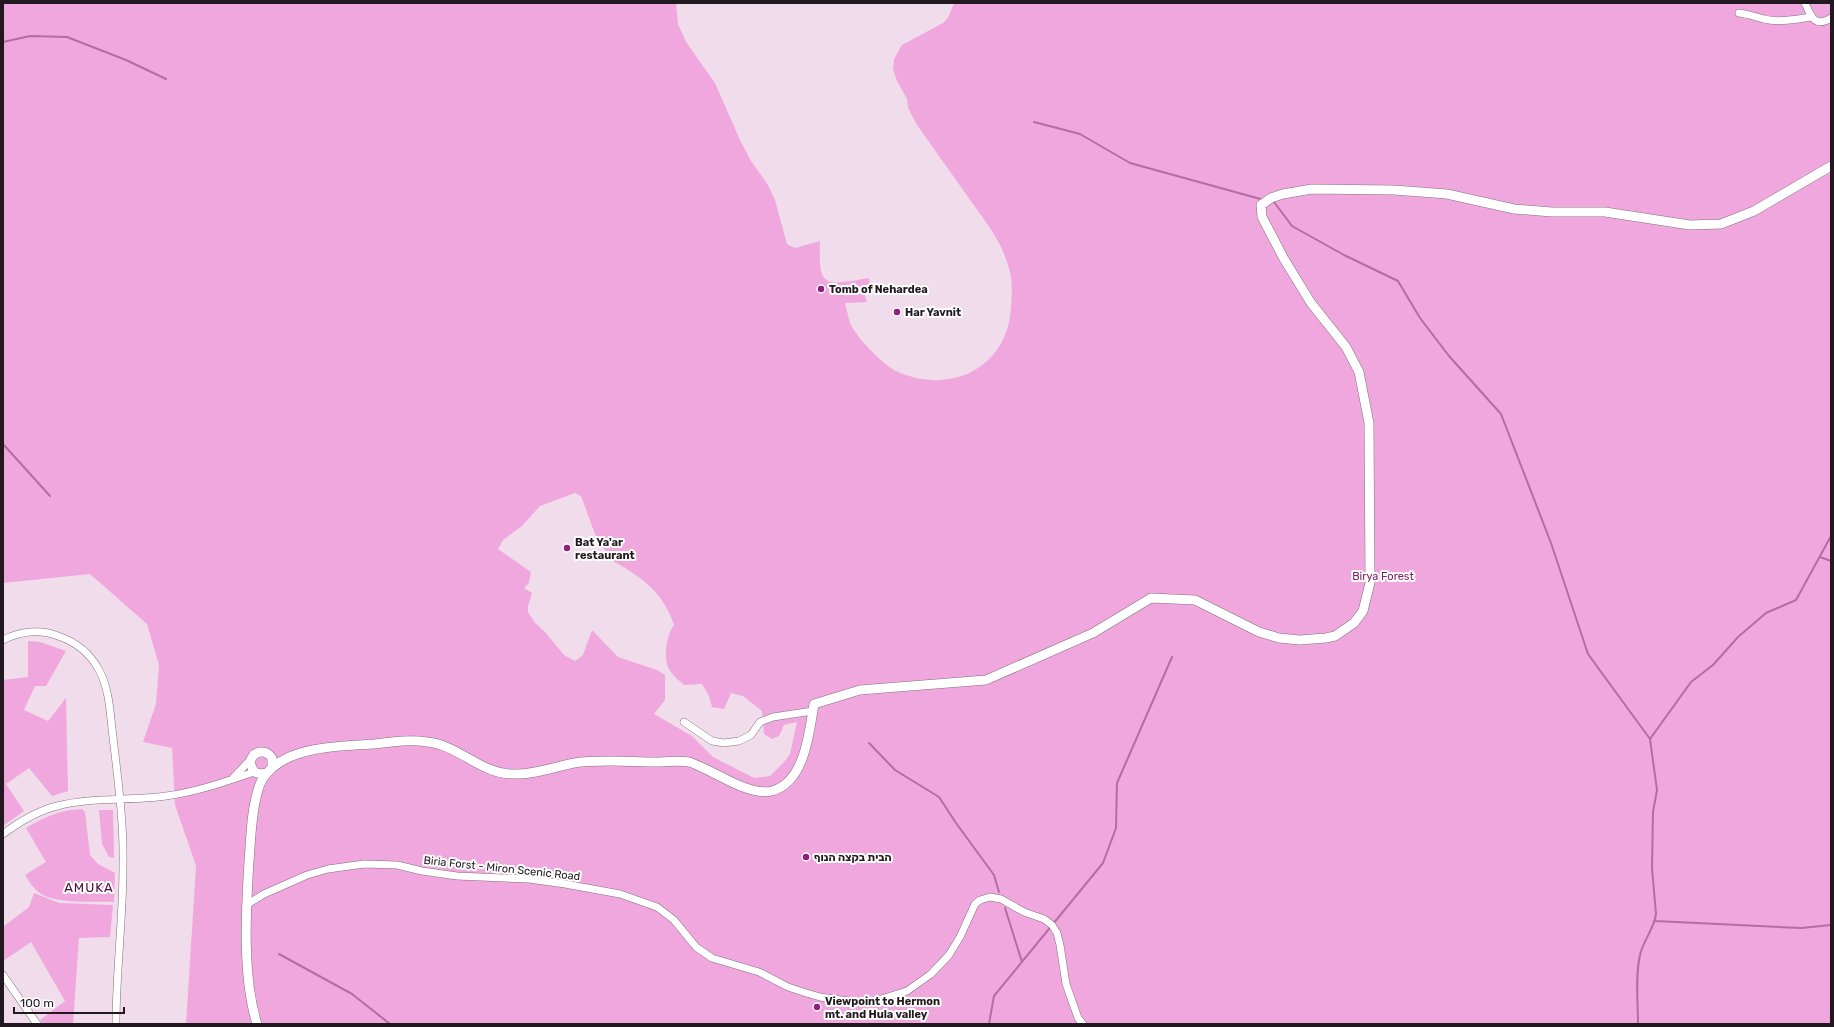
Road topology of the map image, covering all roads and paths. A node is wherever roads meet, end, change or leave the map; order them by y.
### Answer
1 (1806, 3) edge
2 (1739, 13) dead end
3 (1811, 17) junction
4 (1831, 18) edge
5 (1831, 166) edge
6 (3, 640) edge
7 (813, 711) junction
8 (684, 722) dead end
9 (290, 757) junction
10 (272, 758) junction
11 (250, 760) junction
12 (269, 770) junction
13 (255, 772) junction
14 (231, 779) junction
15 (255, 799) junction
16 (121, 800) junction
17 (3, 834) edge
18 (246, 905) junction
19 (3, 975) edge
20 (37, 1024) edge
21 (116, 1024) edge
22 (257, 1024) edge
23 (1083, 1024) edge

1 - 3 street
2 - 3 street
3 - 4 street
5 - 7 main road
6 - 16 street
7 - 8 street
7 - 9 main road
9 - 10 main road
9 - 12 main road
10 - 11 main road
10 - 12 main road
11 - 13 main road
11 - 14 street
12 - 13 main road
12 - 15 main road
13 - 14 street
13 - 15 main road
14 - 16 street
15 - 18 main road
16 - 17 street
16 - 21 street
18 - 22 main road
18 - 23 street, Biria Forst - Miron Scenic Road
19 - 20 street

